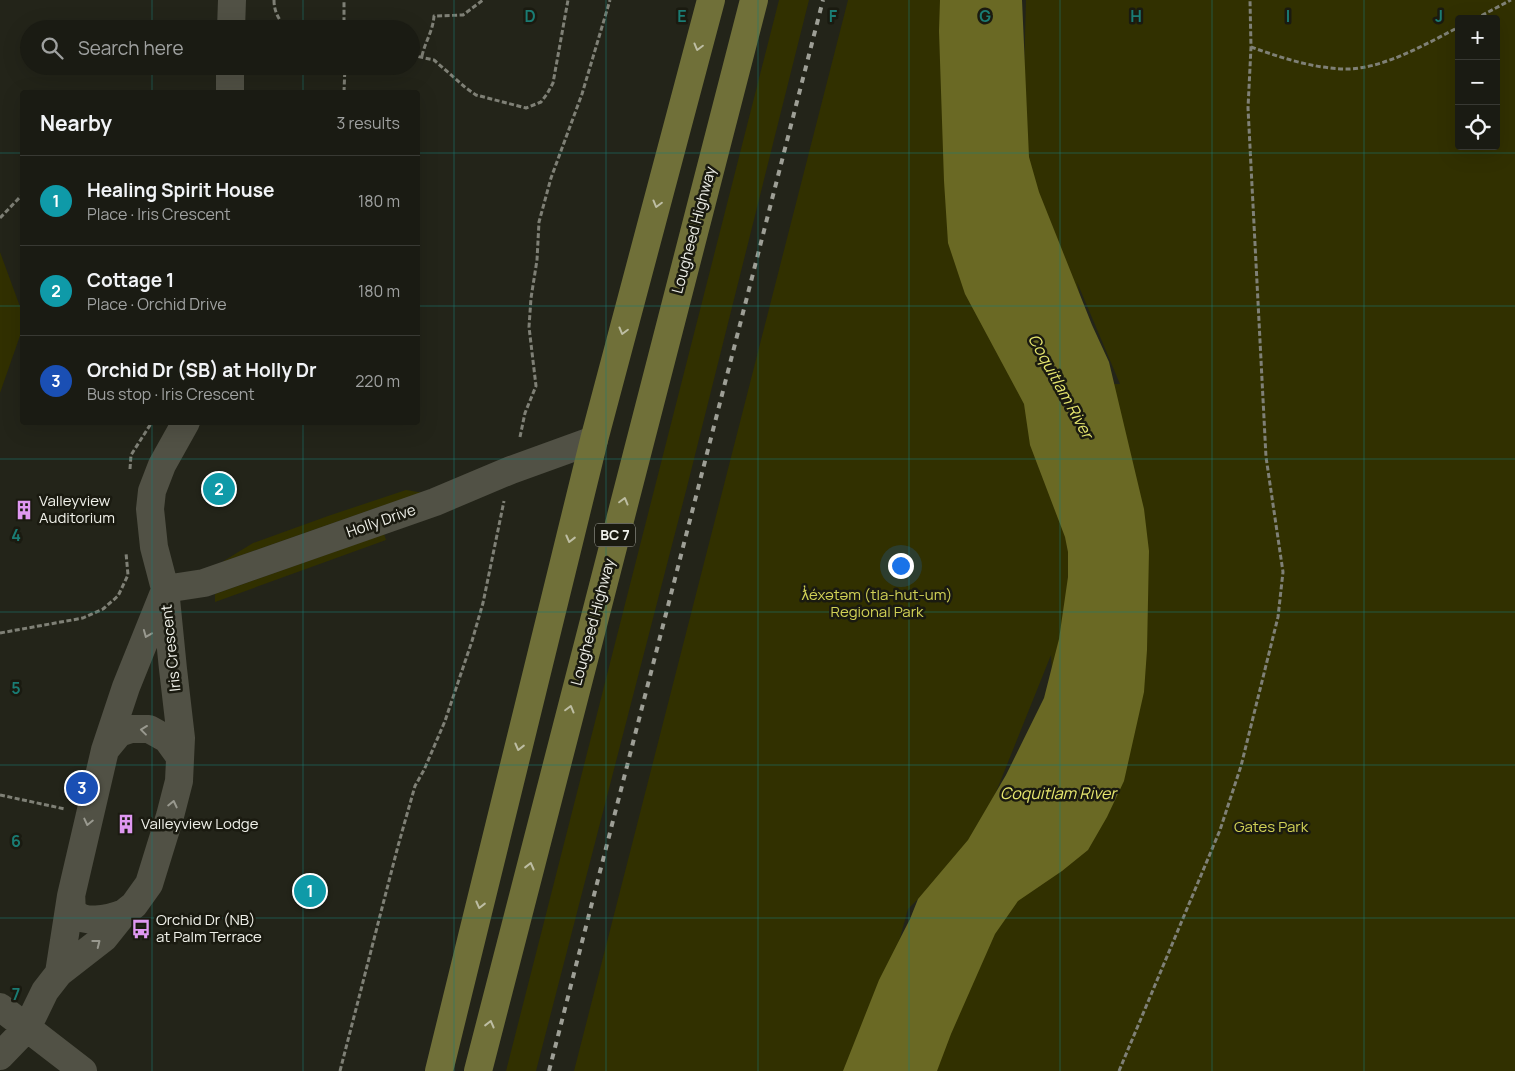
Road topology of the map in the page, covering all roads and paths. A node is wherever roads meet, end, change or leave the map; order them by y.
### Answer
1 (232, 0) edge
2 (274, 0) edge
3 (344, 0) edge
4 (483, 0) edge
5 (568, 0) edge
6 (610, 0) edge
7 (711, 0) edge
8 (754, 0) edge
9 (1250, 0) edge
10 (1511, 0) edge
11 (1483, 15) edge
12 (231, 20) edge
13 (280, 20) edge
14 (344, 20) edge
15 (1455, 29) edge
16 (1251, 47) junction
17 (422, 56) joint
18 (230, 75) edge
19 (345, 75) edge
20 (230, 90) edge
21 (344, 90) edge
22 (20, 197) edge
23 (0, 218) edge
24 (150, 425) edge
25 (184, 425) edge
26 (594, 440) junction
27 (519, 442) dead end
28 (129, 475) dead end
29 (503, 503) dead end
30 (126, 549) dead end
31 (165, 589) junction
32 (0, 633) edge
33 (105, 750) junction
34 (180, 757) junction
35 (0, 795) edge
36 (70, 810) dead end
37 (71, 896) junction
38 (124, 913) junction
39 (59, 973) junction
40 (0, 1006) edge
41 (28, 1028) junction
42 (0, 1056) edge
43 (84, 1071) edge
44 (340, 1071) edge
45 (439, 1071) edge
46 (478, 1071) edge
47 (1119, 1071) edge

1 - 12 street
2 - 13 path
3 - 14 path
4 - 17 path
5 - 17 path
6 - 27 path
7 -> 26 main road, BC 7
46 -> 8 main road, Lougheed Highway / BC 7
9 - 16 path
10 - 11 path
15 - 16 path
16 - 47 path
18 - 20 street
19 - 21 path
22 - 23 path
24 - 28 path
25 - 31 street
26 - 31 street, Holly Drive
26 -> 45 main road, BC 7
29 - 44 path
30 - 32 path
31 -> 33 street, Iris Crescent
31 - 34 street, Iris Crescent
34 -> 33 street
33 -> 37 street, Iris Crescent
38 -> 34 street, Iris Crescent
35 - 36 path
37 - 38 street
37 - 39 street, Iris Crescent
39 -> 38 street, Iris Crescent
39 - 41 street, Iris Crescent
40 - 41 street
41 - 42 street
41 - 43 street

